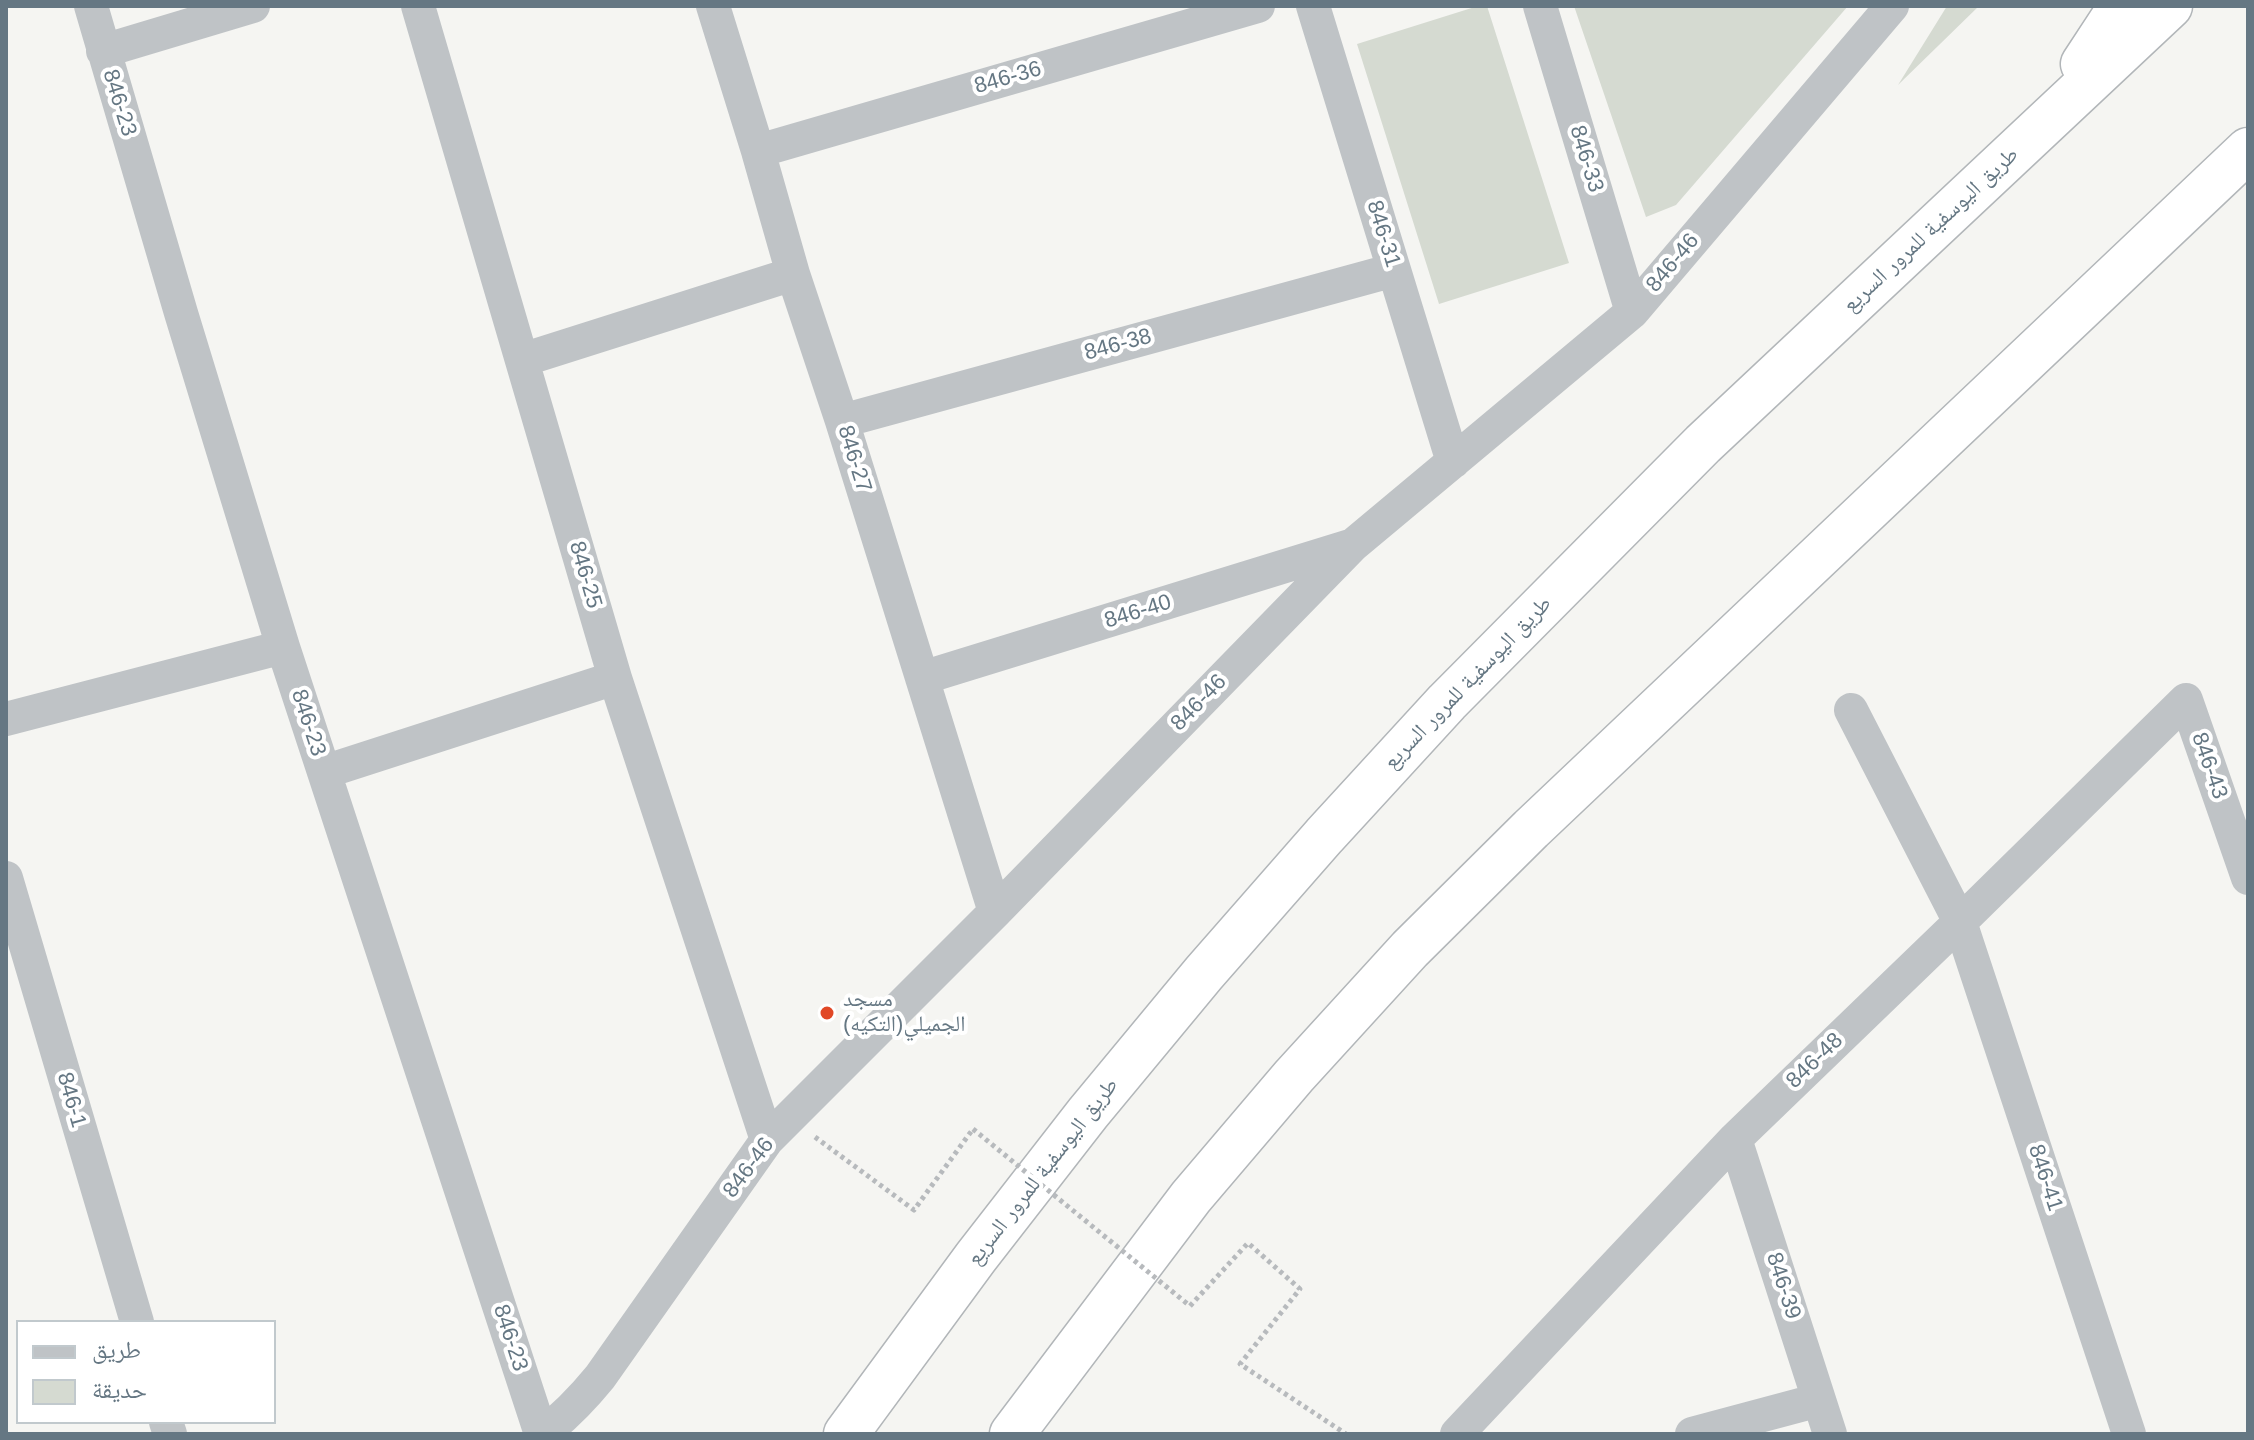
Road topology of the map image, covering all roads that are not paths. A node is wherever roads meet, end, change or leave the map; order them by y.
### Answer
1 (91, 6) edge
2 (253, 6) edge
3 (418, 6) edge
4 (713, 6) edge
5 (1258, 6) edge
6 (1313, 6) edge
7 (1540, 6) edge
8 (1892, 6) edge
9 (2121, 6) edge
10 (2170, 6) edge
11 (103, 51) junction
12 (2044, 124) junction
13 (2248, 150) edge
14 (758, 151) junction
15 (1394, 270) junction
16 (793, 274) junction
17 (1632, 312) junction
18 (522, 360) junction
19 (842, 421) junction
20 (1453, 462) junction
21 (1353, 545) junction
22 (283, 647) junction
23 (615, 678) junction
24 (922, 678) junction
25 (2186, 700) joint
26 (1851, 710) dead end
27 (6, 719) edge
28 (324, 772) junction
29 (6, 878) edge
30 (2248, 878) edge
31 (995, 912) junction
32 (1960, 922) junction
33 (778, 1129) junction
34 (1735, 1139) junction
35 (136, 1320) edge
36 (1819, 1400) junction
37 (851, 1424) edge
38 (542, 1434) edge
39 (1012, 1434) edge
40 (1457, 1434) edge
41 (1692, 1434) edge
42 (1830, 1434) edge
43 (2129, 1434) edge

1 - 11 street, 846-23
2 - 11 street
3 - 18 street, 846-25
4 - 14 street, 846-27
5 - 14 street, 846-36
6 - 15 street, 846-31
7 - 17 street, 846-33
8 - 17 street, 846-46
9 - 12 highway
10 - 12 highway, طريق اليوسفية للمرور السريع
11 - 22 street, 846-23
12 - 37 highway, طريق اليوسفية للمرور السريع
13 - 39 highway
14 - 16 street, 846-27
15 - 19 street, 846-38
15 - 20 street, 846-31
16 - 18 street
16 - 19 street, 846-27
17 - 20 street, 846-46
18 - 23 street, 846-25
19 - 24 street, 846-27
20 - 21 street, 846-46
21 - 24 street, 846-40
21 - 31 street, 846-46
22 - 27 street
22 - 28 street, 846-23
23 - 28 street
23 - 33 street, 846-25
24 - 31 street, 846-27
25 - 30 street, 846-43
25 - 32 street, 846-48
26 - 32 street, 846-41
28 - 38 street, 846-23
29 - 35 street, 846-1
31 - 33 street, 846-46
32 - 34 street, 846-48
32 - 43 street, 846-41
33 - 38 street, 846-46
34 - 36 street, 846-39
34 - 40 street, 846-48
36 - 41 street
36 - 42 street, 846-39

